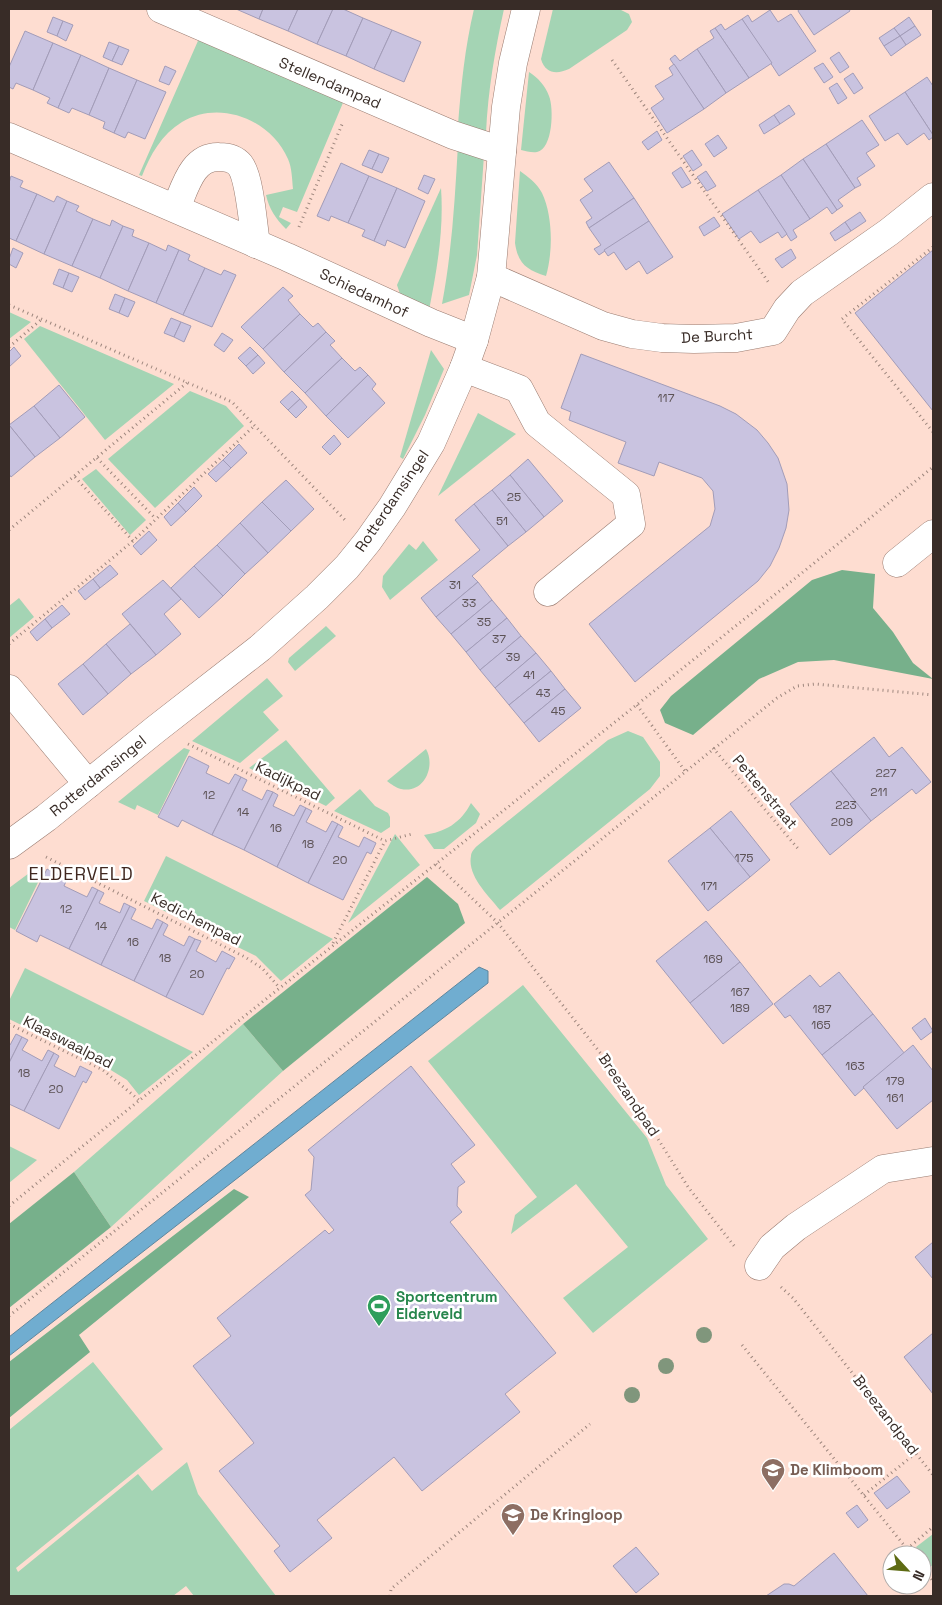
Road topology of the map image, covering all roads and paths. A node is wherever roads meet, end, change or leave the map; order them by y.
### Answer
1 (161, 9) edge
2 (526, 9) edge
3 (612, 60) dead end
4 (355, 94) junction
5 (9, 137) edge
6 (502, 151) junction
7 (933, 197) edge
8 (176, 208) junction
9 (256, 244) junction
10 (933, 246) edge
11 (287, 257) junction
12 (491, 278) junction
13 (9, 304) edge
14 (787, 308) junction
15 (42, 319) junction
16 (474, 340) junction
17 (9, 347) edge
18 (464, 368) junction
19 (188, 382) junction
20 (254, 426) junction
21 (933, 432) edge
22 (97, 458) junction
23 (933, 467) edge
24 (75, 477) junction
25 (156, 519) junction
26 (9, 530) edge
27 (933, 534) edge
28 (133, 541) junction
29 (368, 541) junction
30 (897, 563) dead end
31 (548, 592) dead end
32 (9, 644) edge
33 (9, 689) edge
34 (933, 695) edge
35 (637, 705) junction
36 (156, 729) junction
37 (713, 748) junction
38 (685, 771) junction
39 (88, 784) junction
40 (412, 834) dead end
41 (385, 841) junction
42 (12, 843) edge
43 (800, 851) dead end
44 (436, 864) junction
45 (498, 922) junction
46 (332, 946) junction
47 (279, 987) junction
48 (9, 1024) edge
49 (139, 1100) junction
50 (933, 1161) edge
51 (9, 1206) edge
52 (759, 1266) junction
53 (9, 1316) edge
54 (742, 1344) dead end
55 (590, 1424) dead end
56 (916, 1454) junction
57 (933, 1475) edge
58 (863, 1495) junction
59 (933, 1528) edge
60 (904, 1545) edge
61 (912, 1545) edge
62 (390, 1596) edge

1 - 4 street, Stellendampad
2 - 6 street, Rotterdamsingel
3 - 14 path
4 - 6 street, Stellendampad
4 - 11 path
5 - 8 street, Schiedamhof
6 - 12 street, Rotterdamsingel
7 - 14 street, De Burcht
8 - 9 street, Schiedamhof
8 - 9 street
9 - 11 street, Schiedamhof
10 - 21 path
11 - 16 street, Schiedamhof
12 - 14 street, De Burcht
12 - 16 street, Rotterdamsingel
13 - 15 path
15 - 17 path
15 - 19 path
16 - 18 street, Rotterdamsingel
18 - 29 street, Rotterdamsingel
18 - 31 street
19 - 20 path
19 - 22 path
20 - 25 path
20 - 29 path
22 - 24 path
22 - 25 path
23 - 35 path
24 - 26 path
24 - 28 path
25 - 28 path
27 - 30 street
28 - 32 path
29 - 36 street, Rotterdamsingel
33 - 39 street
34 - 37 path
35 - 38 path
35 - 44 path
36 - 39 street, Rotterdamsingel
36 - 41 path, Kadijkpad
37 - 38 path
37 - 43 path, Pettenstraat
38 - 45 path
39 - 42 street, Rotterdamsingel
40 - 41 path
41 - 46 path
42 - 47 path, Kedichempad
44 - 45 path
44 - 46 path
45 - 52 path, Breezandpad
45 - 53 path
46 - 47 path
47 - 49 path
48 - 49 path, Klaaswaalpad
49 - 51 path
50 - 52 street
52 - 56 path, Breezandpad
54 - 58 path
55 - 62 path
56 - 57 path, Breezandpad
56 - 58 path
58 - 60 path
59 - 61 path

